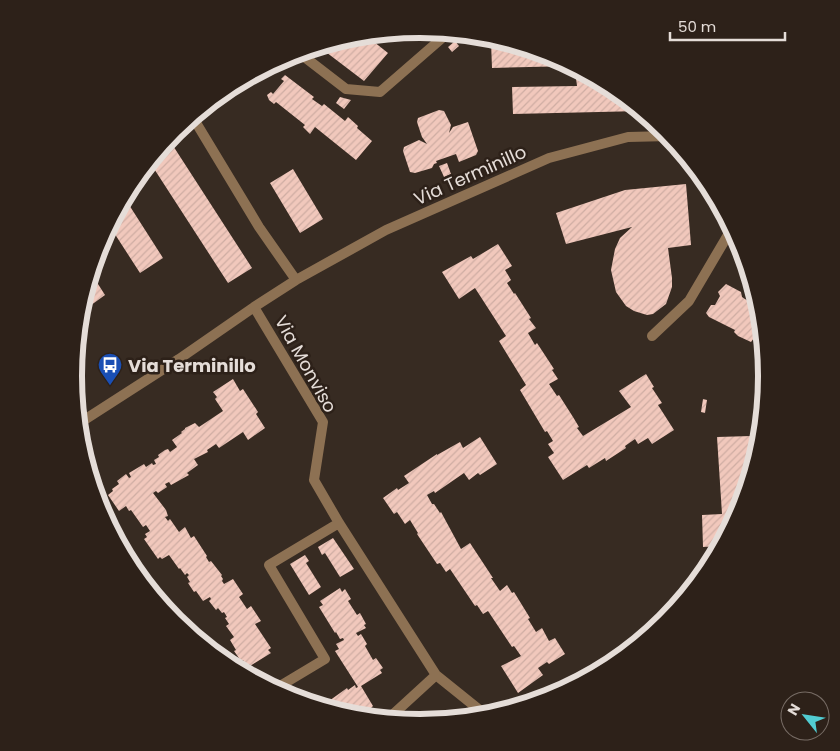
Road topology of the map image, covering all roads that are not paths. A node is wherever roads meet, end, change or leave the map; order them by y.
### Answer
1 (442, 38) edge
2 (305, 57) edge
3 (196, 122) edge
4 (659, 136) edge
5 (727, 236) edge
6 (296, 280) junction
7 (254, 306) junction
8 (652, 336) dead end
9 (85, 420) edge
10 (339, 523) junction
11 (436, 675) junction
12 (284, 685) edge
13 (478, 709) edge
14 (395, 713) edge

1 - 2 street
3 - 6 street
4 - 6 street, Via Terminillo
5 - 8 street
6 - 7 street, Via Terminillo
7 - 9 street, Via Terminillo
7 - 10 street, Via Monviso
10 - 11 street, Via Monviso
10 - 12 street
11 - 13 street, Via Monviso
11 - 14 street

